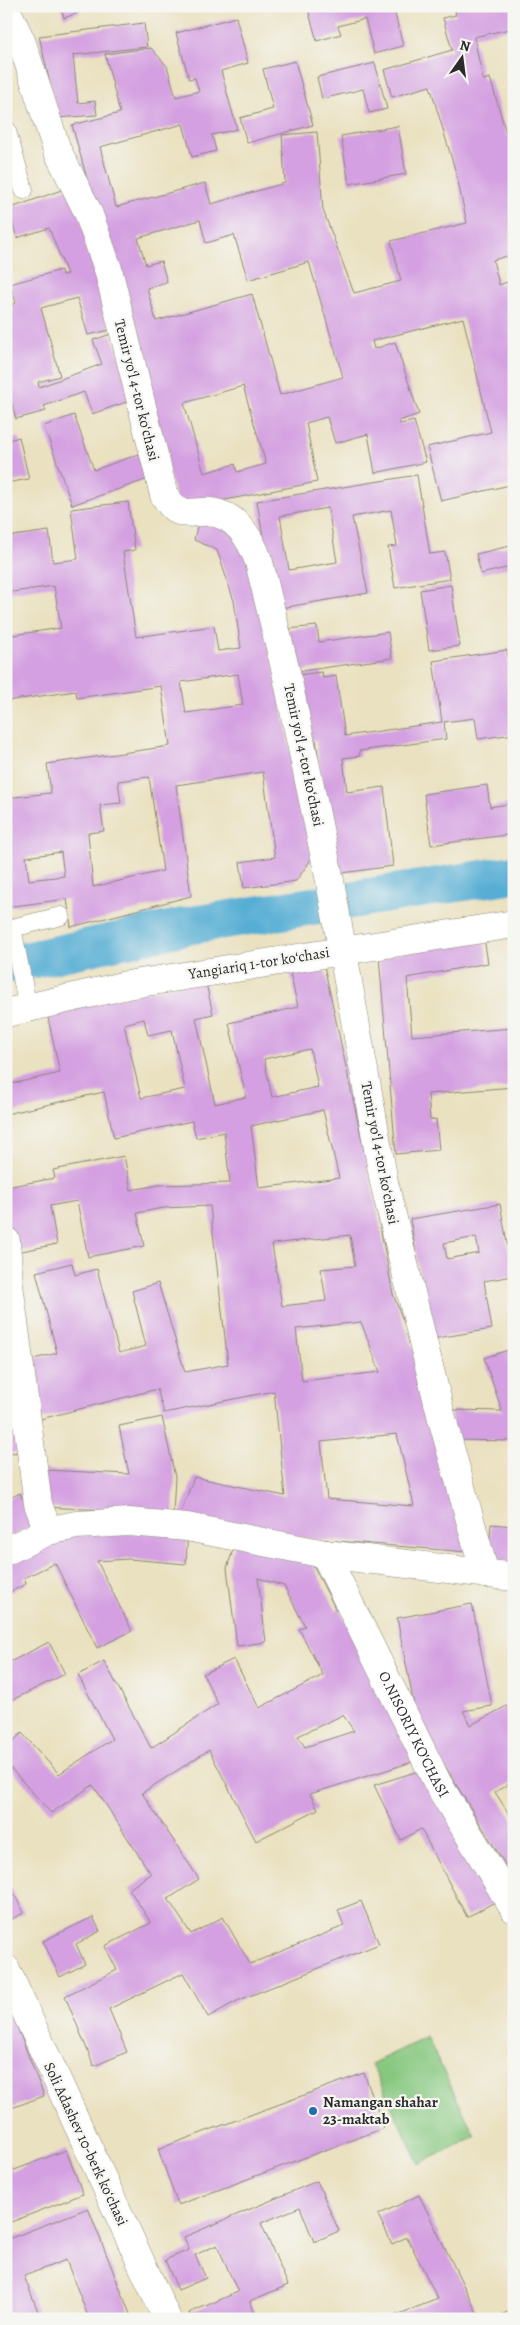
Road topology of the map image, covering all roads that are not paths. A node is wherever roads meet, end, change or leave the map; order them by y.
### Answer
1 (6, 9) edge
2 (6, 128) edge
3 (24, 190) dead end
4 (61, 916) dead end
5 (514, 924) edge
6 (9, 928) edge
7 (342, 950) junction
8 (20, 1003) edge
9 (6, 1241) edge
10 (48, 1531) junction
11 (6, 1551) edge
12 (325, 1554) junction
13 (486, 1574) junction
14 (514, 1577) edge
15 (514, 1910) edge
16 (6, 1969) edge
17 (167, 2319) edge

1 - 7 street, Temir yoʻl 4-tor koʻchasi
2 - 3 lane
4 - 6 lane
5 - 7 street, Yangiariq 1-tor koʻchasi
6 - 8 lane
7 - 8 street, Yangiariq 1-tor koʻchasi
7 - 13 street, Temir yoʻl 4-tor koʻchasi
9 - 10 street
10 - 11 street
10 - 12 street
12 - 13 street
12 - 15 street, O.NISORIY KO'CHASI
13 - 14 street
16 - 17 street, Soli Adashev 10-berk koʻchasi

